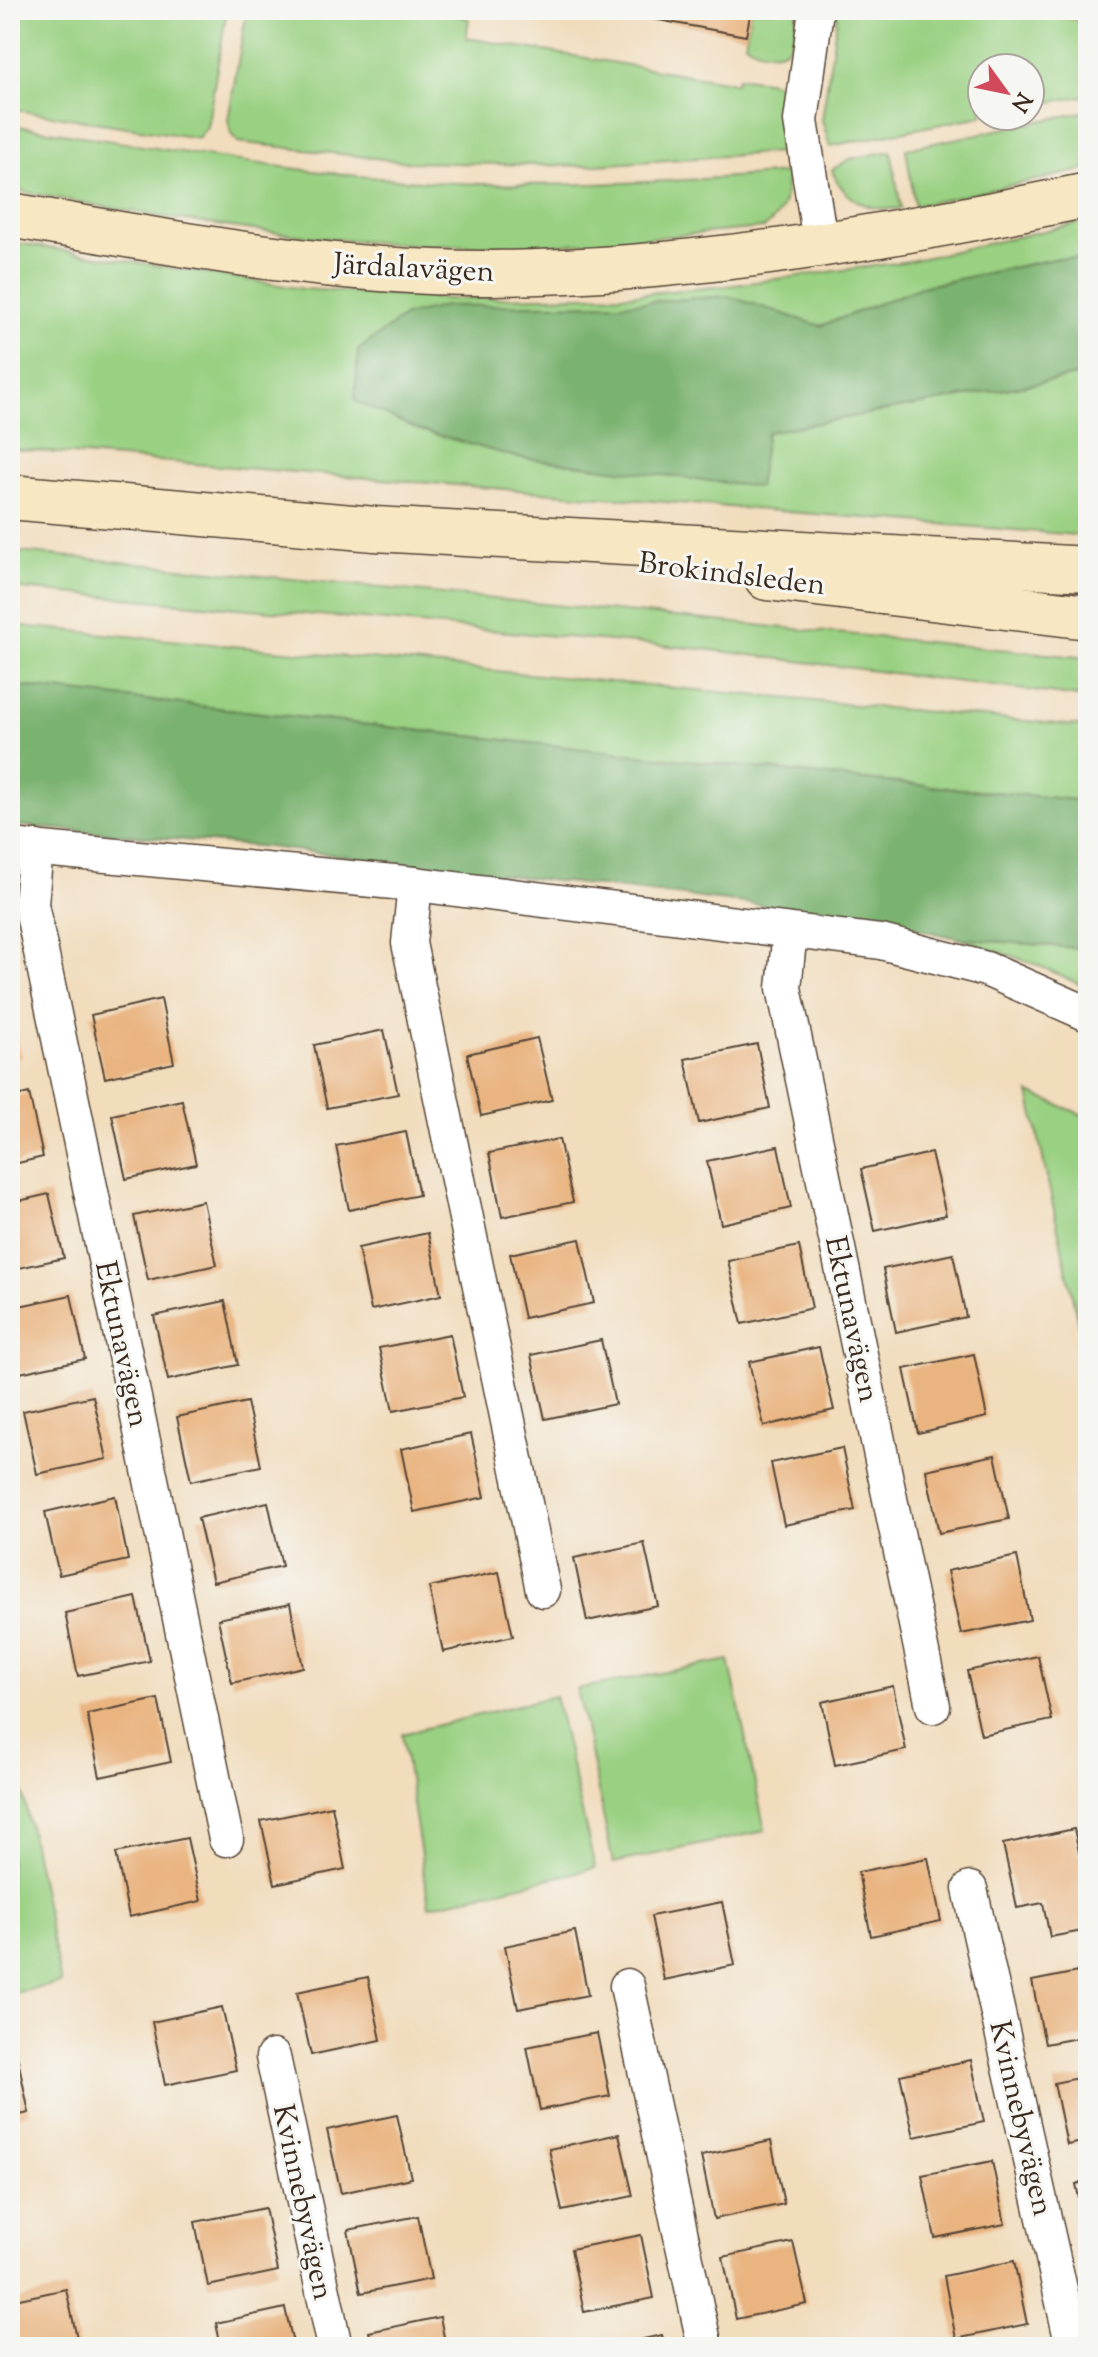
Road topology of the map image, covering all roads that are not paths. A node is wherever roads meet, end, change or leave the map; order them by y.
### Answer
1 (816, 10) edge
2 (1088, 195) edge
3 (10, 215) edge
4 (821, 247) junction
5 (10, 497) edge
6 (375, 529) junction
7 (1088, 569) edge
8 (1088, 617) edge
9 (23, 847) edge
10 (415, 884) junction
11 (790, 932) junction
12 (1088, 1014) edge
13 (543, 1590) dead end
14 (933, 1706) dead end
15 (226, 1839) dead end
16 (970, 1889) dead end
17 (627, 1986) dead end
18 (273, 2057) dead end
19 (335, 2347) edge
20 (705, 2347) edge
21 (1073, 2347) edge

1 - 4 street
2 - 4 main road, Järdalavägen
3 - 4 main road, Järdalavägen
5 - 6 main road, Brokindsleden
6 - 7 main road, Brokindsleden
6 - 8 main road, Brokindsleden
9 - 10 street, Ektunavägen
9 - 15 street, Ektunavägen
10 - 11 street, Ektunavägen
10 - 13 street
11 - 12 street, Ektunavägen
11 - 14 street, Ektunavägen
16 - 21 street, Kvinnebyvägen
17 - 20 street
18 - 19 street, Kvinnebyvägen

